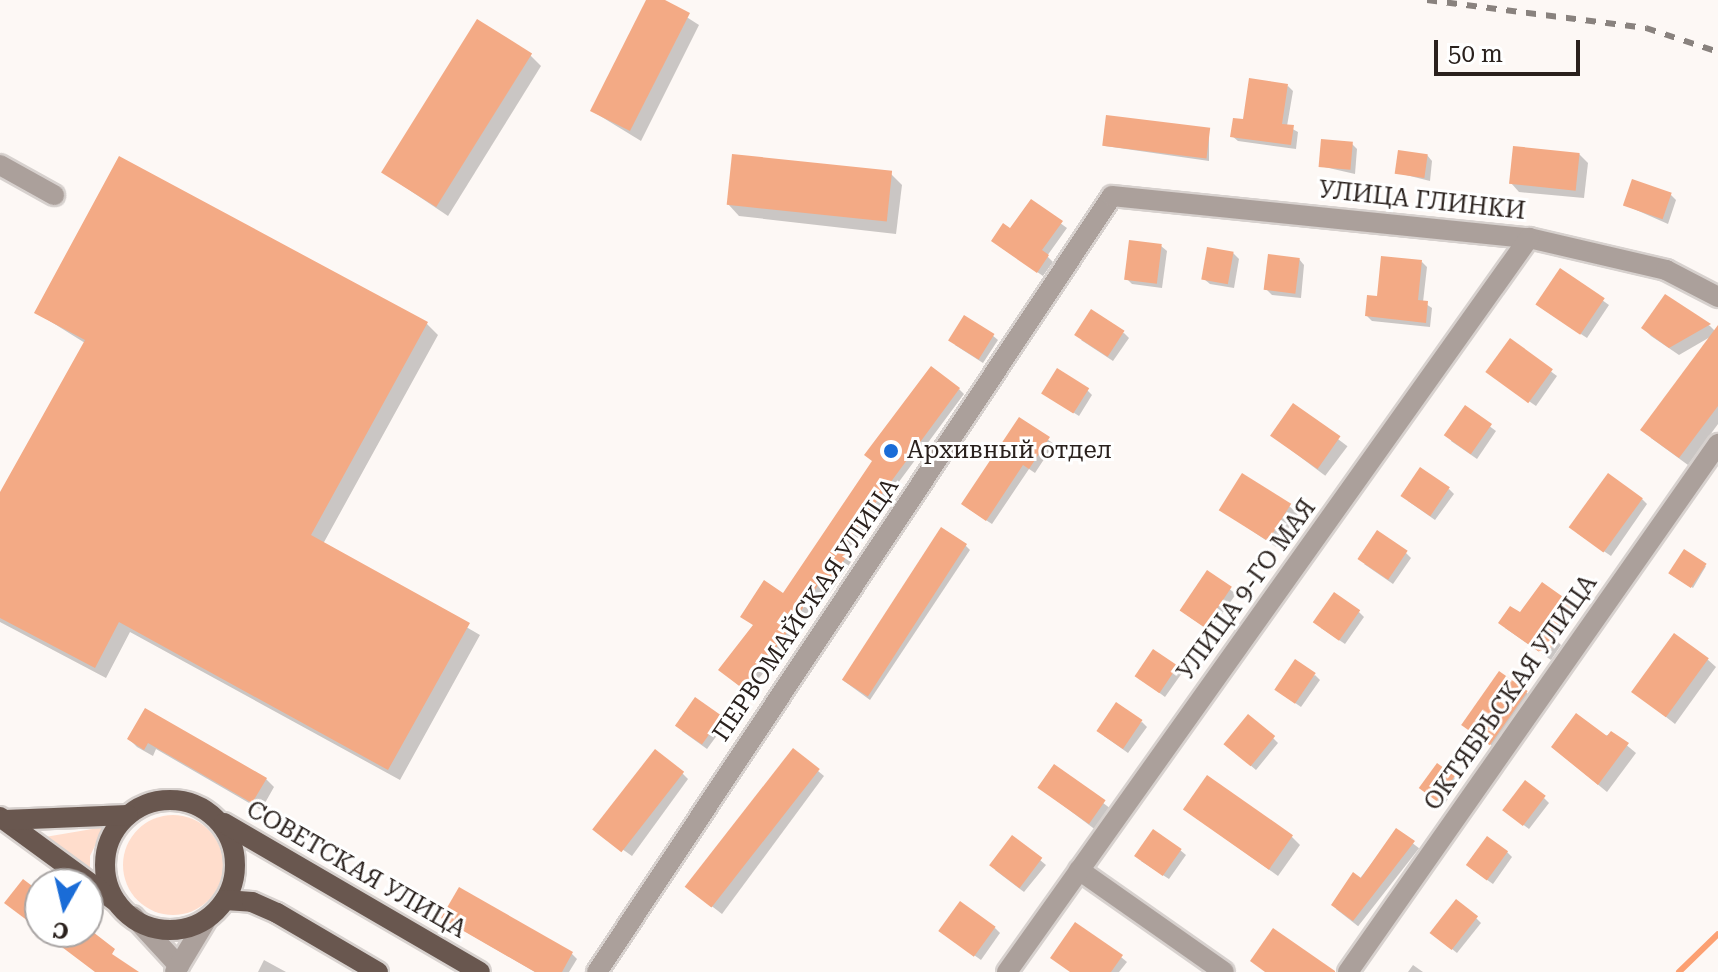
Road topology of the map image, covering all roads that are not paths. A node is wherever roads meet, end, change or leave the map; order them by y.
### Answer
1 (0, 165) edge
2 (54, 195) dead end
3 (1112, 196) joint
4 (1529, 238) junction
5 (1718, 297) edge
6 (1718, 444) edge
7 (207, 811) junction
8 (128, 815) junction
9 (2, 818) edge
10 (1079, 870) junction
11 (225, 900) junction
12 (117, 902) junction
13 (133, 916) junction
14 (207, 919) junction
15 (177, 969) edge
16 (378, 972) edge
17 (480, 972) edge
18 (597, 972) edge
19 (1007, 972) edge
20 (1224, 972) edge
21 (1348, 972) edge

1 - 2 street
3 - 4 street, УЛИЦА ГЛИНКИ
3 - 18 street, ПЕРВОМАЙСКАЯ УЛИЦА
4 - 5 street, УЛИЦА ГЛИНКИ
4 - 10 street, УЛИЦА 9-ГО МАЯ
6 - 21 street, ОКТЯБРЬСКАЯ УЛИЦА
7 - 8 main road, СОВЕТСКАЯ УЛИЦА
7 - 11 main road, СОВЕТСКАЯ УЛИЦА
7 - 17 main road, СОВЕТСКАЯ УЛИЦА
8 - 9 main road, СОВЕТСКАЯ УЛИЦА
8 - 12 main road
9 - 12 main road, СОВЕТСКАЯ УЛИЦА
10 - 19 street, УЛИЦА 9-ГО МАЯ
10 - 20 street
11 - 14 main road, СОВЕТСКАЯ УЛИЦА
11 - 16 main road
12 - 13 main road, СОВЕТСКАЯ УЛИЦА
13 - 14 main road, СОВЕТСКАЯ УЛИЦА
13 - 15 street
14 - 15 street

